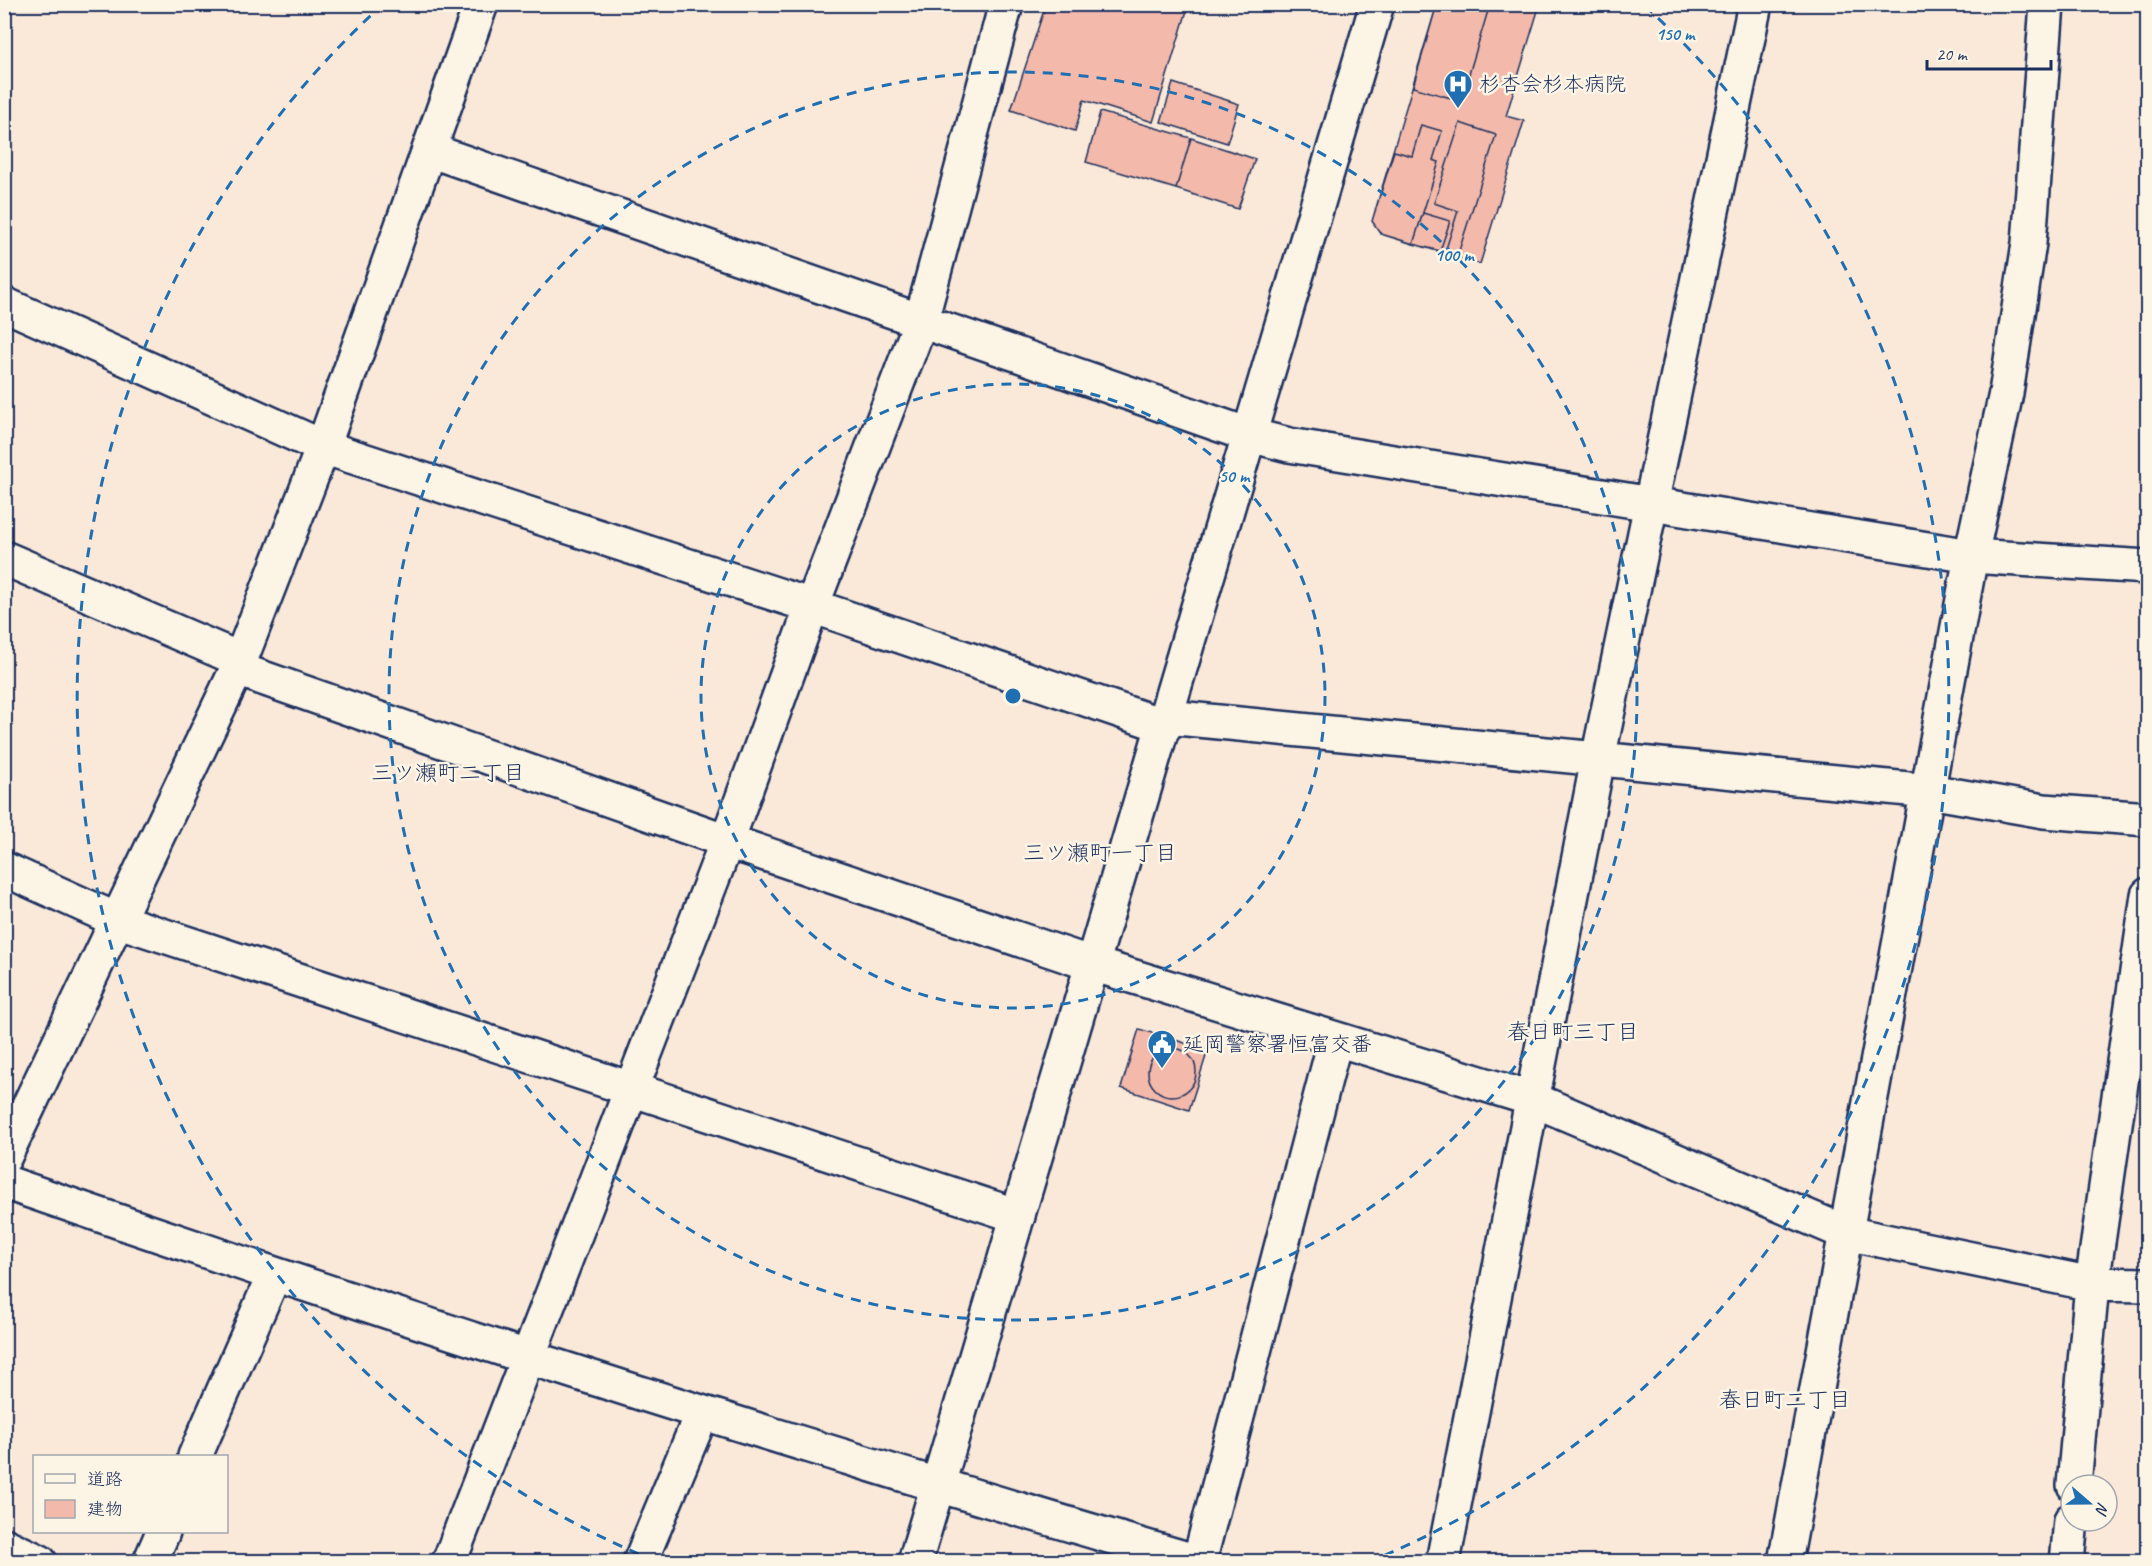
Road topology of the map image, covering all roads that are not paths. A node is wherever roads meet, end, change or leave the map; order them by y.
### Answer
1 (481, 4) edge
2 (1006, 4) edge
3 (1377, 4) edge
4 (1755, 4) edge
5 (2047, 4) edge
6 (429, 150) junction
7 (4, 304) edge
8 (921, 321) junction
9 (1249, 435) junction
10 (323, 447) junction
11 (1653, 504) junction
12 (1971, 556) junction
13 (4, 558) edge
14 (2148, 567) edge
15 (812, 606) junction
16 (239, 664) junction
17 (1166, 722) junction
18 (1598, 759) junction
19 (1929, 791) junction
20 (2148, 819) edge
21 (727, 841) junction
22 (4, 869) edge
23 (2148, 895) edge
24 (119, 921) junction
25 (1092, 964) junction
26 (1335, 1041) junction
27 (631, 1090) junction
28 (1532, 1099) junction
29 (4, 1158) edge
30 (4, 1182) edge
31 (1018, 1216) junction
32 (1846, 1233) junction
33 (274, 1275) junction
34 (2092, 1284) junction
35 (2148, 1286) edge
36 (528, 1359) junction
37 (702, 1413) junction
38 (195, 1455) edge
39 (2075, 1473) edge
40 (936, 1486) junction
41 (163, 1533) edge
42 (2070, 1533) edge
43 (4, 1545) edge
44 (40, 1562) edge
45 (150, 1562) edge
46 (449, 1562) edge
47 (640, 1562) edge
48 (915, 1562) edge
49 (1199, 1562) edge
50 (1443, 1562) edge
51 (1785, 1562) edge
52 (2067, 1562) edge

1 - 6 street
2 - 8 street
3 - 9 street
4 - 11 street
5 - 12 street
6 - 8 street
6 - 10 street
7 - 10 street
8 - 9 street
8 - 15 street
9 - 11 street
9 - 17 street
10 - 15 street
10 - 16 street
11 - 12 street
11 - 18 street
12 - 14 street
12 - 19 street
13 - 16 street
15 - 17 street
15 - 21 street
16 - 21 street
16 - 24 street
17 - 18 street
17 - 25 street
18 - 19 street
18 - 28 street
19 - 20 street
19 - 32 street
21 - 25 street
21 - 27 street
22 - 24 street
23 - 34 street
24 - 27 street
24 - 29 street
25 - 26 street
25 - 31 street
26 - 28 street
26 - 49 street
27 - 31 street
27 - 36 street
28 - 32 street
28 - 50 street
30 - 33 street
31 - 40 street
32 - 34 street
32 - 51 street
33 - 36 street
33 - 38 street
34 - 35 street
34 - 39 street
36 - 37 street
36 - 46 street
37 - 40 street
37 - 47 street
40 - 48 street
40 - 49 street
41 - 45 street
42 - 52 street
43 - 44 street

